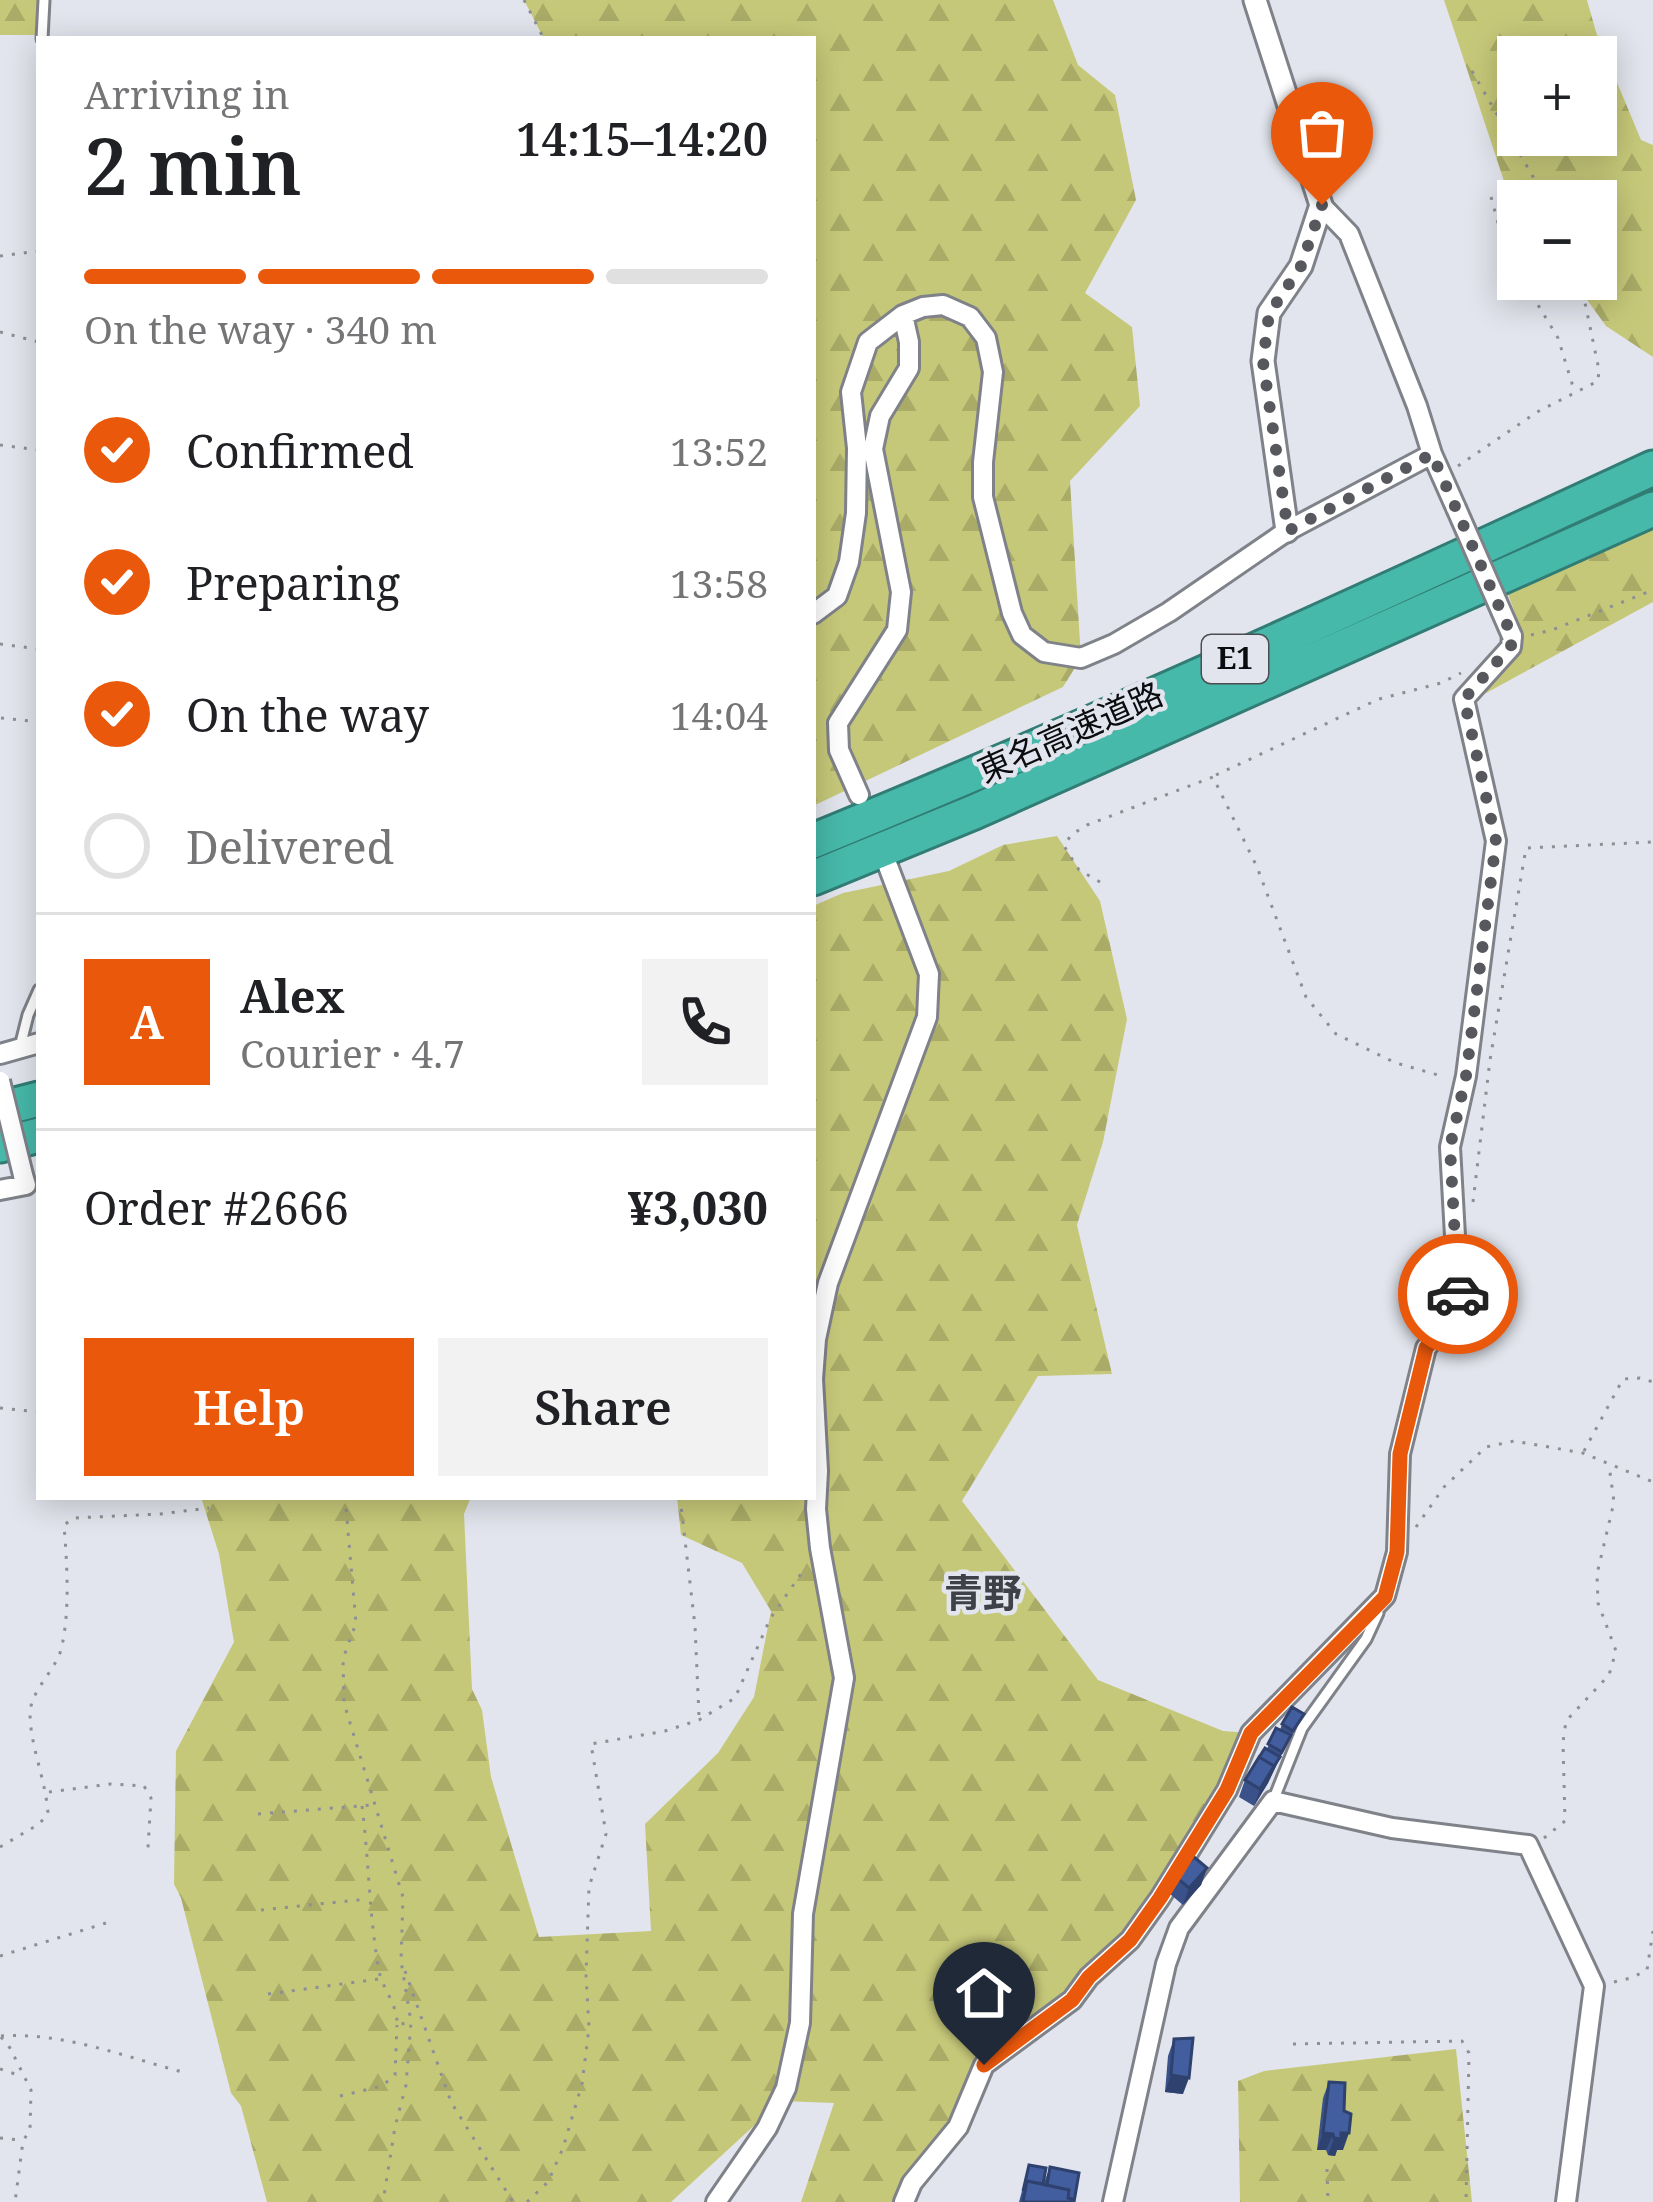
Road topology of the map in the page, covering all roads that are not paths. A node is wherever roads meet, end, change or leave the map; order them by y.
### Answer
1 (44, 0) edge
2 (1255, 0) edge
3 (42, 36) edge
4 (1322, 205) junction
5 (903, 315) junction
6 (1432, 454) junction
7 (1653, 468) edge
8 (1653, 509) edge
9 (1288, 531) junction
10 (816, 612) edge
11 (859, 795) dead end
12 (816, 840) edge
13 (888, 866) dead end
14 (816, 877) edge
15 (36, 997) edge
16 (30, 1045) edge
17 (0, 1054) edge
18 (0, 1082) edge
19 (36, 1100) edge
20 (0, 1109) edge
21 (36, 1136) edge
22 (0, 1145) edge
23 (0, 1190) edge
24 (816, 1339) edge
25 (816, 1500) edge
26 (1385, 1597) junction
27 (1273, 1801) junction
28 (716, 2202) edge
29 (904, 2202) edge
30 (1113, 2202) edge
31 (1566, 2202) edge

1 - 3 lane
2 - 4 street
4 - 6 street
4 - 9 street
5 - 9 street
5 - 10 street
5 - 11 street
6 - 9 street
6 - 26 street, bridge
7 - 12 highway, 東名高速道路 / E1
8 - 14 highway, 東名高速道路 / E1
13 - 24 street
15 - 16 lane
16 - 17 street
18 - 23 street, bridge
19 - 20 highway
21 - 22 highway
25 - 28 street
26 - 27 lane
26 - 29 street
27 - 30 street
27 - 31 street

